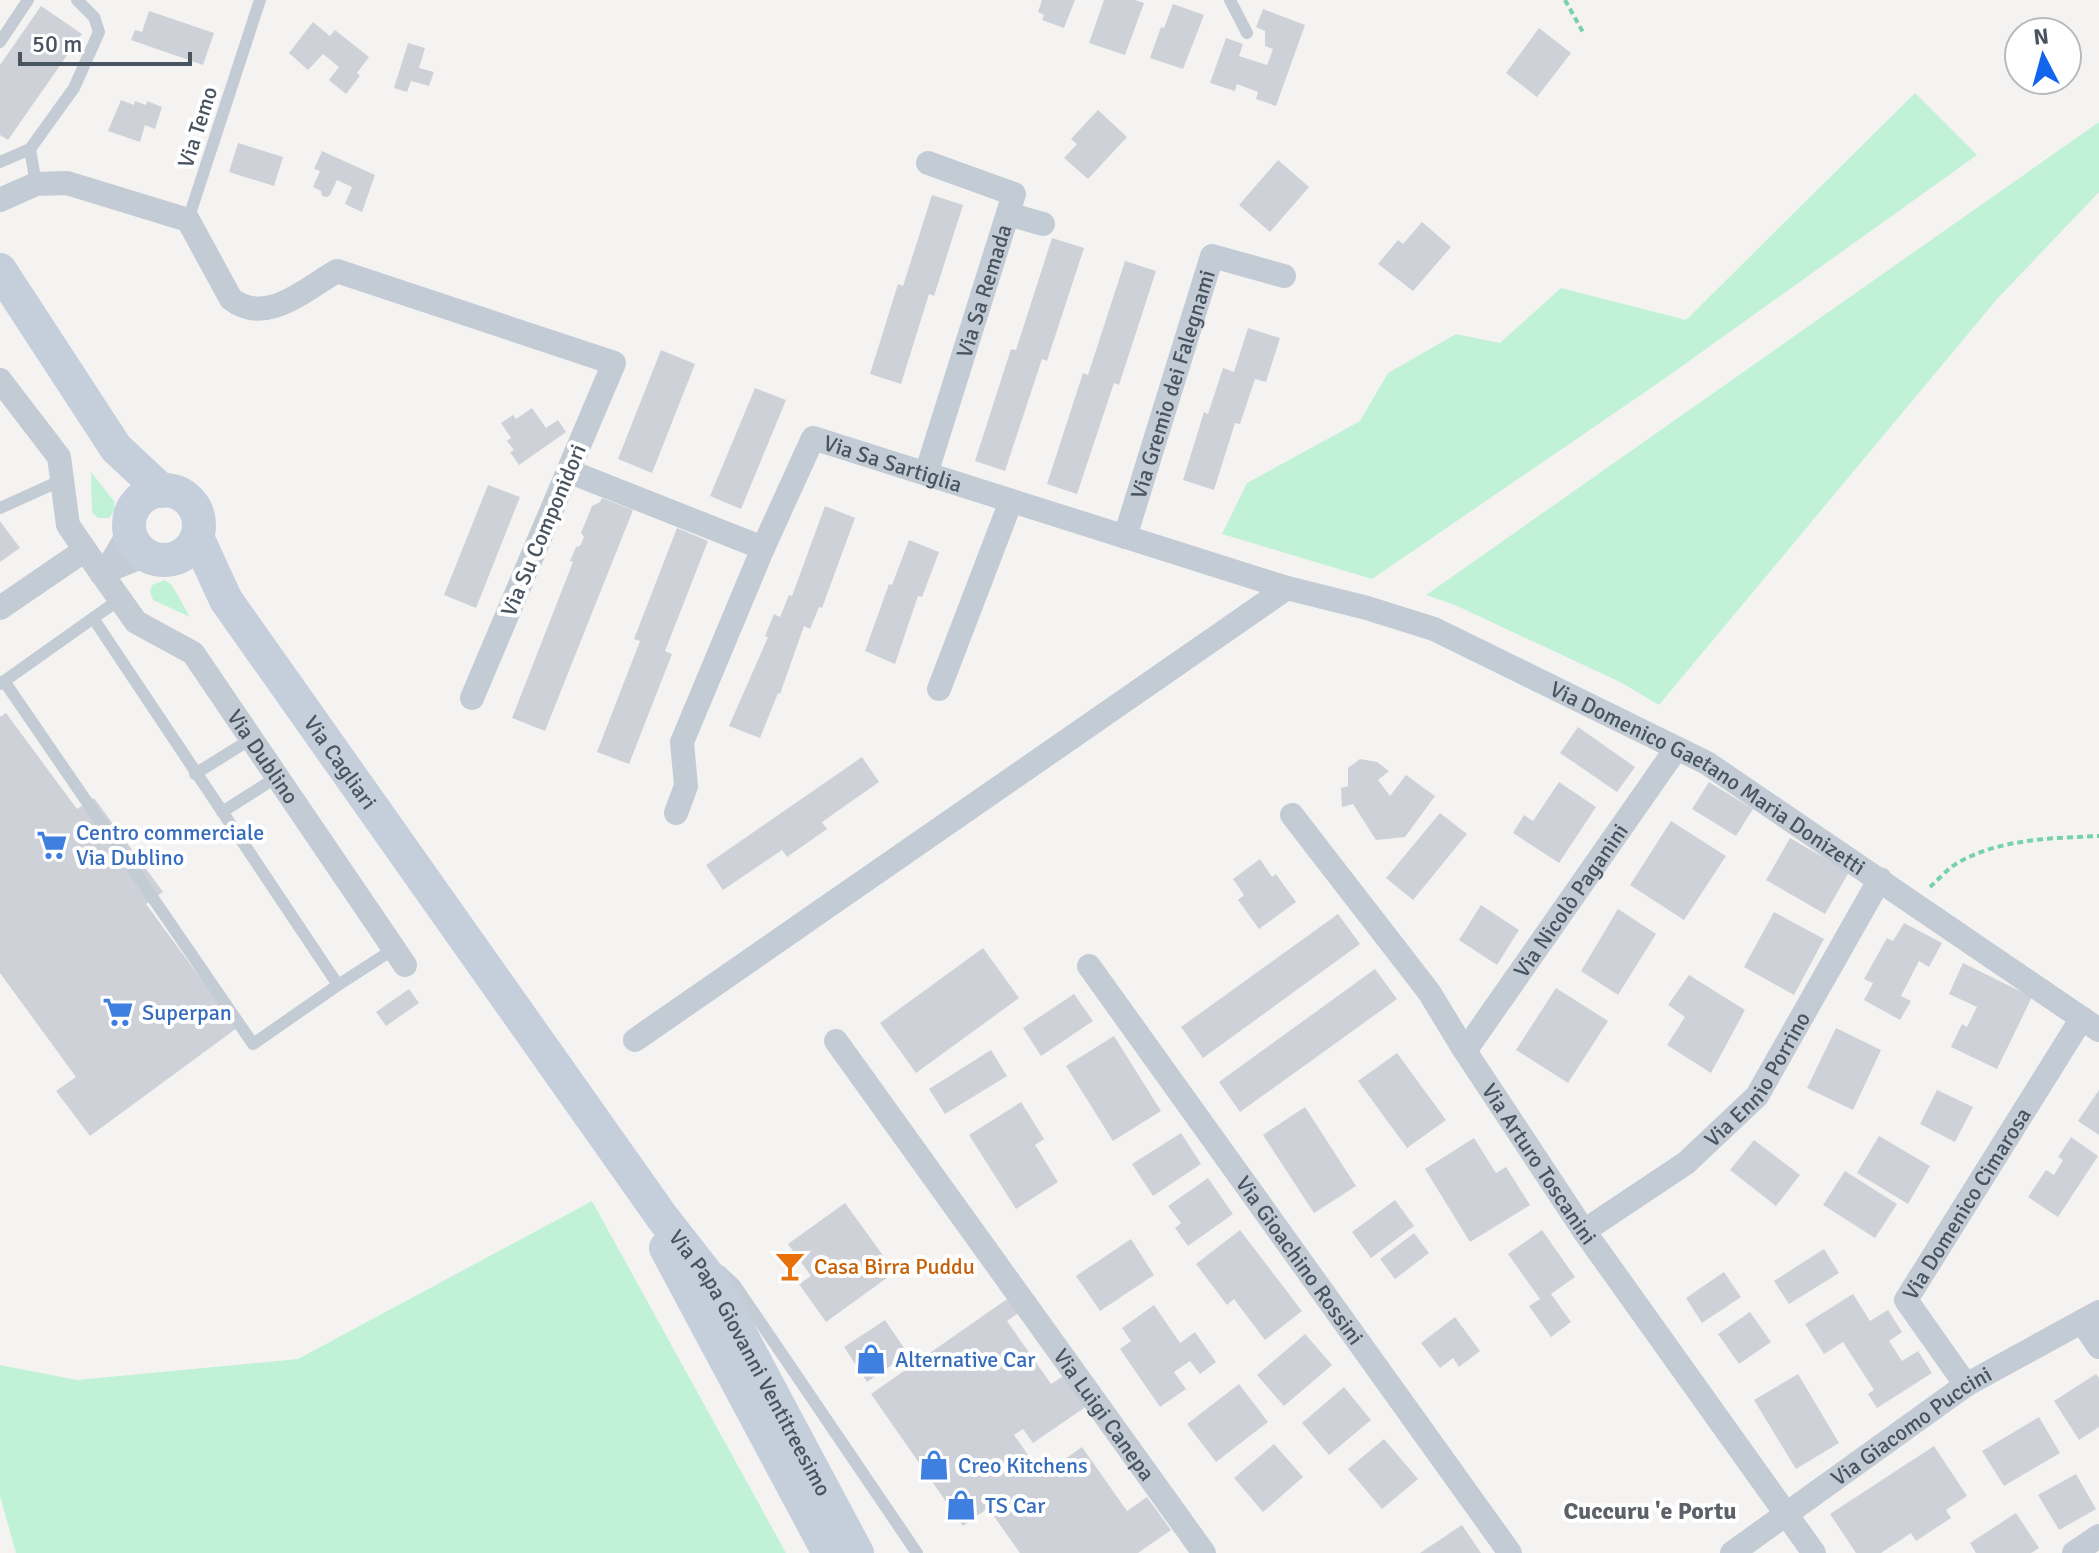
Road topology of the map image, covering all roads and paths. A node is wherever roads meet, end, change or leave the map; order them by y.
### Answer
1 (28, 0) edge
2 (77, 0) edge
3 (260, 0) edge
4 (1230, 0) edge
5 (1565, 0) edge
6 (1247, 33) dead end
7 (1584, 34) dead end
8 (0, 42) edge
9 (30, 149) junction
10 (0, 162) edge
11 (928, 163) dead end
12 (36, 184) junction
13 (0, 200) edge
14 (1008, 214) junction
15 (188, 220) junction
16 (1043, 224) dead end
17 (0, 270) edge
18 (1284, 276) dead end
19 (0, 380) edge
20 (116, 448) junction
21 (568, 471) junction
22 (926, 474) junction
23 (62, 480) junction
24 (162, 491) junction
25 (1011, 501) junction
26 (0, 508) edge
27 (1125, 537) junction
28 (156, 538) junction
29 (763, 548) junction
30 (85, 550) junction
31 (105, 570) junction
32 (1287, 588) junction
33 (120, 599) junction
34 (0, 608) edge
35 (93, 618) junction
36 (2, 682) edge
37 (939, 689) dead end
38 (472, 698) dead end
39 (251, 739) junction
40 (1676, 749) junction
41 (195, 774) junction
42 (277, 777) junction
43 (222, 812) junction
44 (676, 813) dead end
45 (1292, 815) dead end
46 (2099, 836) edge
47 (1880, 879) junction
48 (1914, 902) junction
49 (399, 957) joint
50 (1089, 966) dead end
51 (338, 985) junction
52 (2090, 1024) edge
53 (635, 1040) dead end
54 (836, 1041) dead end
55 (1465, 1051) junction
56 (573, 1090) joint
57 (635, 1178) junction
58 (662, 1217) junction
59 (1584, 1231) junction
60 (2090, 1317) edge
61 (2099, 1347) edge
62 (1966, 1385) junction
63 (1786, 1514) junction
64 (2099, 1536) edge
65 (906, 1537) junction
66 (829, 1553) edge
67 (857, 1553) edge
68 (908, 1553) edge
69 (917, 1553) edge
70 (1204, 1553) edge
71 (1510, 1553) edge
72 (1732, 1553) edge
73 (1814, 1553) edge
74 (2074, 1553) edge

1 - 8 lane
2 - 9 lane
3 - 15 lane, Via Temo
4 - 6 lane
5 - 7 path
9 - 10 lane
9 - 12 lane
11 - 14 street, Via Sa Remada
12 - 13 street
12 - 15 street
14 - 16 street
14 - 22 street, Via Sa Remada
15 - 21 street, Via Su Componidori
17 - 20 main road, Via Cagliari
18 - 27 street, Via Gremio dei Falegnami
19 - 23 street, Via Dublino
20 - 24 main road, Via Cagliari
20 - 28 main road, Via Cagliari
21 - 29 street
21 - 38 street, Via Su Componidori
22 - 25 street, Via Sa Sartiglia
22 - 29 street, Via Sa Sartiglia
23 - 26 lane
23 - 30 street, Via Dublino
24 - 28 main road
24 - 28 main road, Via Cagliari
25 - 27 street, Via Sa Sartiglia
25 - 37 street
27 - 32 street, Via Sa Sartiglia
28 - 31 street
28 - 56 main road, Via Cagliari
29 - 44 street
30 - 31 street, Via Dublino
30 - 34 street
31 - 33 street, Via Dublino
32 - 40 street, Via Domenico Gaetano Maria Donizetti
32 - 53 street
33 - 35 lane
33 - 39 street, Via Dublino
35 - 36 lane
35 - 41 lane
36 - 51 lane
39 - 41 lane
39 - 42 street, Via Dublino
40 - 47 street, Via Domenico Gaetano Maria Donizetti
40 - 55 street, Via Nicolò Paganini
41 - 43 lane
42 - 43 lane
42 - 49 street, Via Dublino
43 - 51 lane
45 - 55 street, Via Arturo Toscanini
46 - 48 path
47 - 48 street, Via Domenico Gaetano Maria Donizetti
47 - 59 street, Via Ennio Porrino
48 - 52 street, Via Domenico Gaetano Maria Donizetti
49 - 51 lane
50 - 71 street, Via Gioachino Rossini
52 - 62 street, Via Domenico Cimarosa
54 - 70 street, Via Luigi Canepa
55 - 59 street, Via Arturo Toscanini
56 - 57 main road, Via Papa Giovanni Ventitreesimo
57 - 58 main road, Via Papa Giovanni Ventitreesimo
57 - 66 main road, Via Papa Giovanni Ventitreesimo
58 - 65 lane
58 - 67 main road, Via Papa Giovanni Ventitreesimo
59 - 63 street, Via Arturo Toscanini
60 - 61 street
60 - 62 street, Via Giacomo Puccini
62 - 63 street, Via Giacomo Puccini
63 - 72 street, Via Giacomo Puccini
63 - 73 street, Via Arturo Toscanini
64 - 74 street
65 - 68 lane
65 - 69 lane

